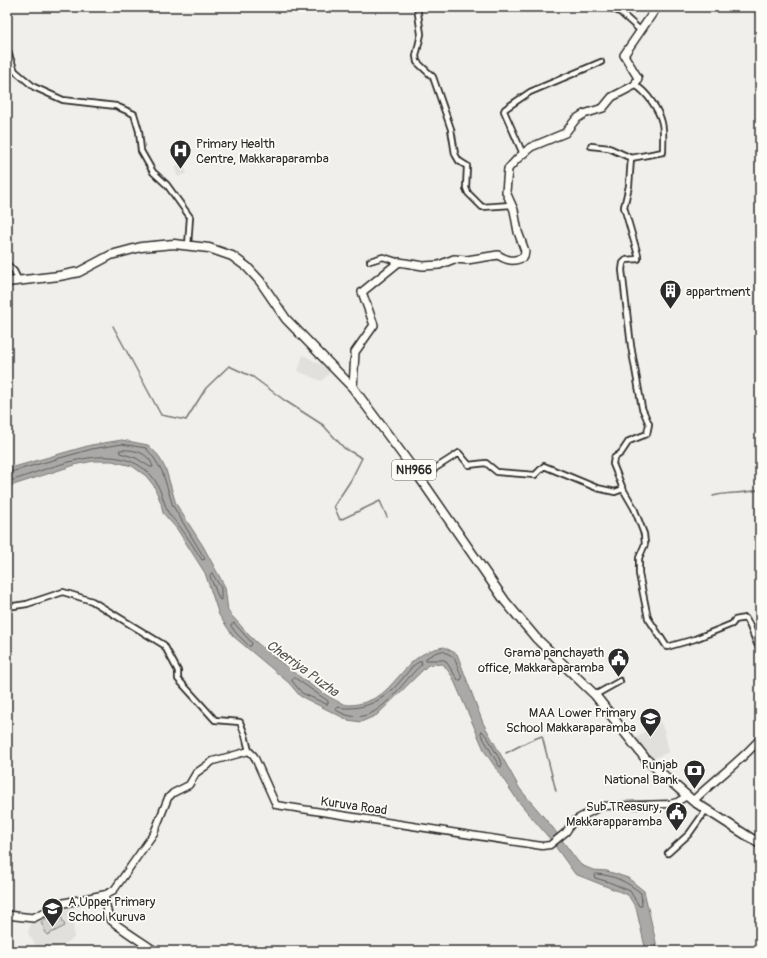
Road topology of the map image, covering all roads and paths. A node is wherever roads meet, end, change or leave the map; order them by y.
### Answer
1 (417, 7) edge
2 (609, 7) edge
3 (657, 7) edge
4 (641, 31) junction
5 (7, 49) edge
6 (601, 62) dead end
7 (635, 86) junction
8 (591, 146) dead end
9 (523, 154) junction
10 (631, 158) junction
11 (511, 205) junction
12 (188, 246) junction
13 (370, 261) dead end
14 (399, 262) junction
15 (7, 264) edge
16 (19, 281) junction
17 (7, 282) edge
18 (353, 388) junction
19 (420, 478) junction
20 (623, 489) junction
21 (7, 607) edge
22 (760, 643) edge
23 (620, 681) dead end
24 (595, 695) junction
25 (760, 739) edge
26 (249, 751) junction
27 (690, 798) junction
28 (706, 810) junction
29 (760, 844) edge
30 (668, 853) dead end
31 (104, 895) junction
32 (7, 915) edge
33 (155, 951) edge

1 - 11 street
2 - 4 street
3 - 4 main road
4 - 7 main road
5 - 12 street
6 - 9 street
7 - 9 main road
7 - 10 street
8 - 10 street
9 - 11 main road
10 - 20 street
11 - 14 main road
12 - 16 highway, NH966
12 - 18 highway, NH966
13 - 14 street
14 - 18 main road
15 - 16 street
16 - 17 highway, NH966
18 - 19 highway, NH966
19 - 20 street
19 - 24 highway, NH966
20 - 22 street
21 - 26 street
23 - 24 street
24 - 27 highway, NH966
25 - 27 main road
26 - 27 street, Kuruva Road
26 - 31 street
27 - 28 highway, NH966
28 - 29 highway, NH966
28 - 30 street
31 - 32 main road
31 - 33 main road

